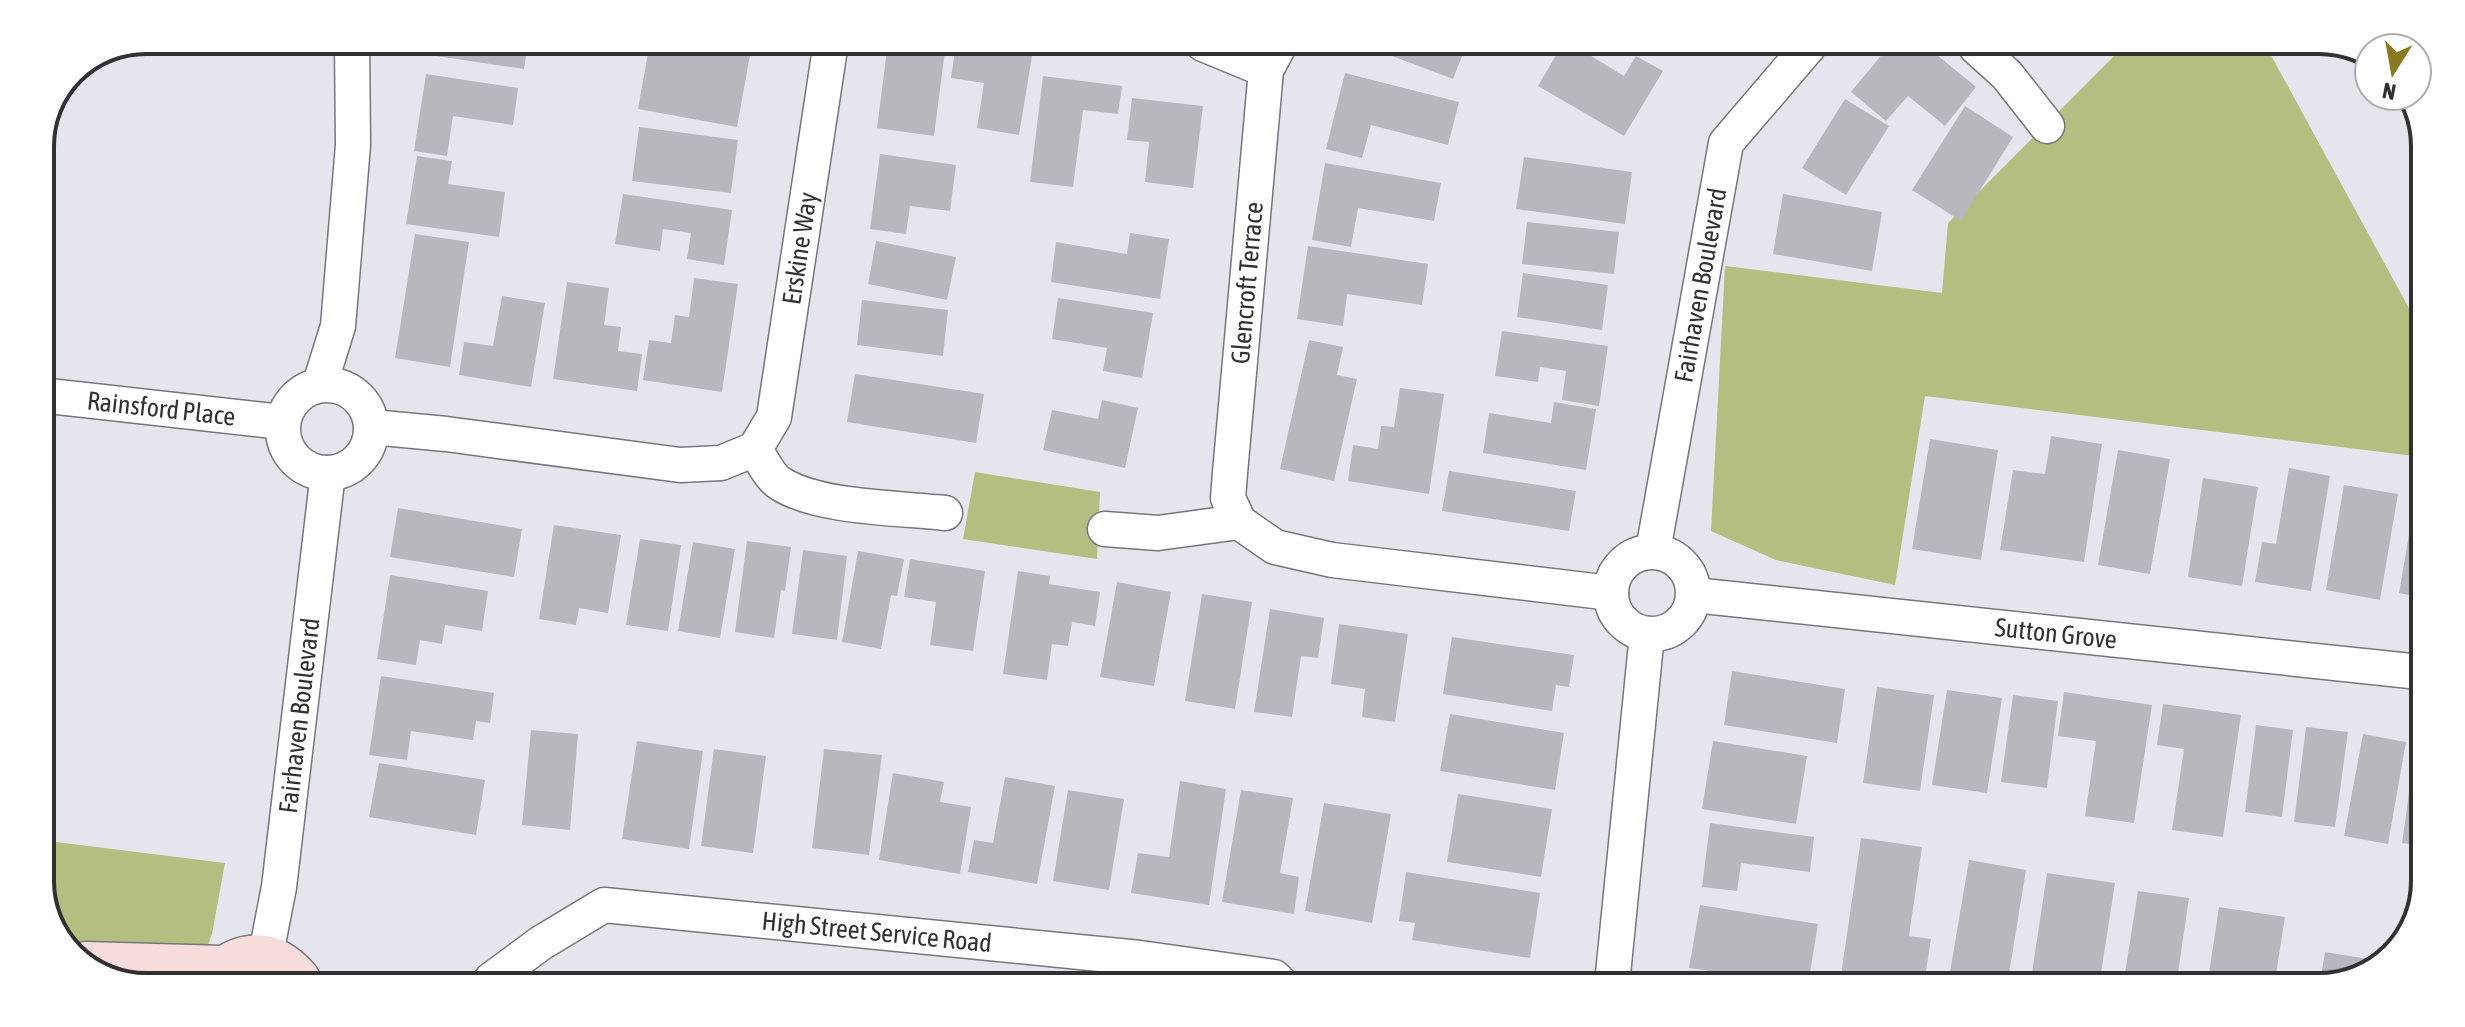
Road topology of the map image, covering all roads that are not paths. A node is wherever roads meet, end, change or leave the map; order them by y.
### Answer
1 (352, 54) edge
2 (829, 54) edge
3 (1802, 54) edge
4 (1984, 54) edge
5 (1273, 57) edge
6 (2047, 126) dead end
7 (320, 384) junction
8 (54, 397) edge
9 (282, 422) junction
10 (372, 427) junction
11 (755, 449) junction
12 (328, 473) junction
13 (945, 513) dead end
14 (1239, 522) junction
15 (1105, 529) dead end
16 (1653, 551) junction
17 (1611, 593) junction
18 (1694, 595) junction
19 (1647, 634) junction
20 (2411, 671) edge
21 (109, 965) edge
22 (248, 973) edge
23 (266, 973) edge
24 (500, 973) edge
25 (1246, 973) edge
26 (1613, 973) edge

1 - 7 street
2 - 11 street, Erskine Way
3 - 16 street, Fairhaven Boulevard
4 - 6 street
5 - 14 street, Glencroft Terrace
7 - 9 street
7 - 10 street
8 - 9 street, Rainsford Place
9 - 12 street
10 - 11 street
10 - 12 street
11 - 13 street
12 - 23 street, Fairhaven Boulevard
14 - 15 street
14 - 17 street
16 - 17 street
16 - 18 street
17 - 19 street
18 - 19 street
18 - 20 street, Sutton Grove
19 - 26 street
21 - 22 main road
24 - 25 street, High Street Service Road

